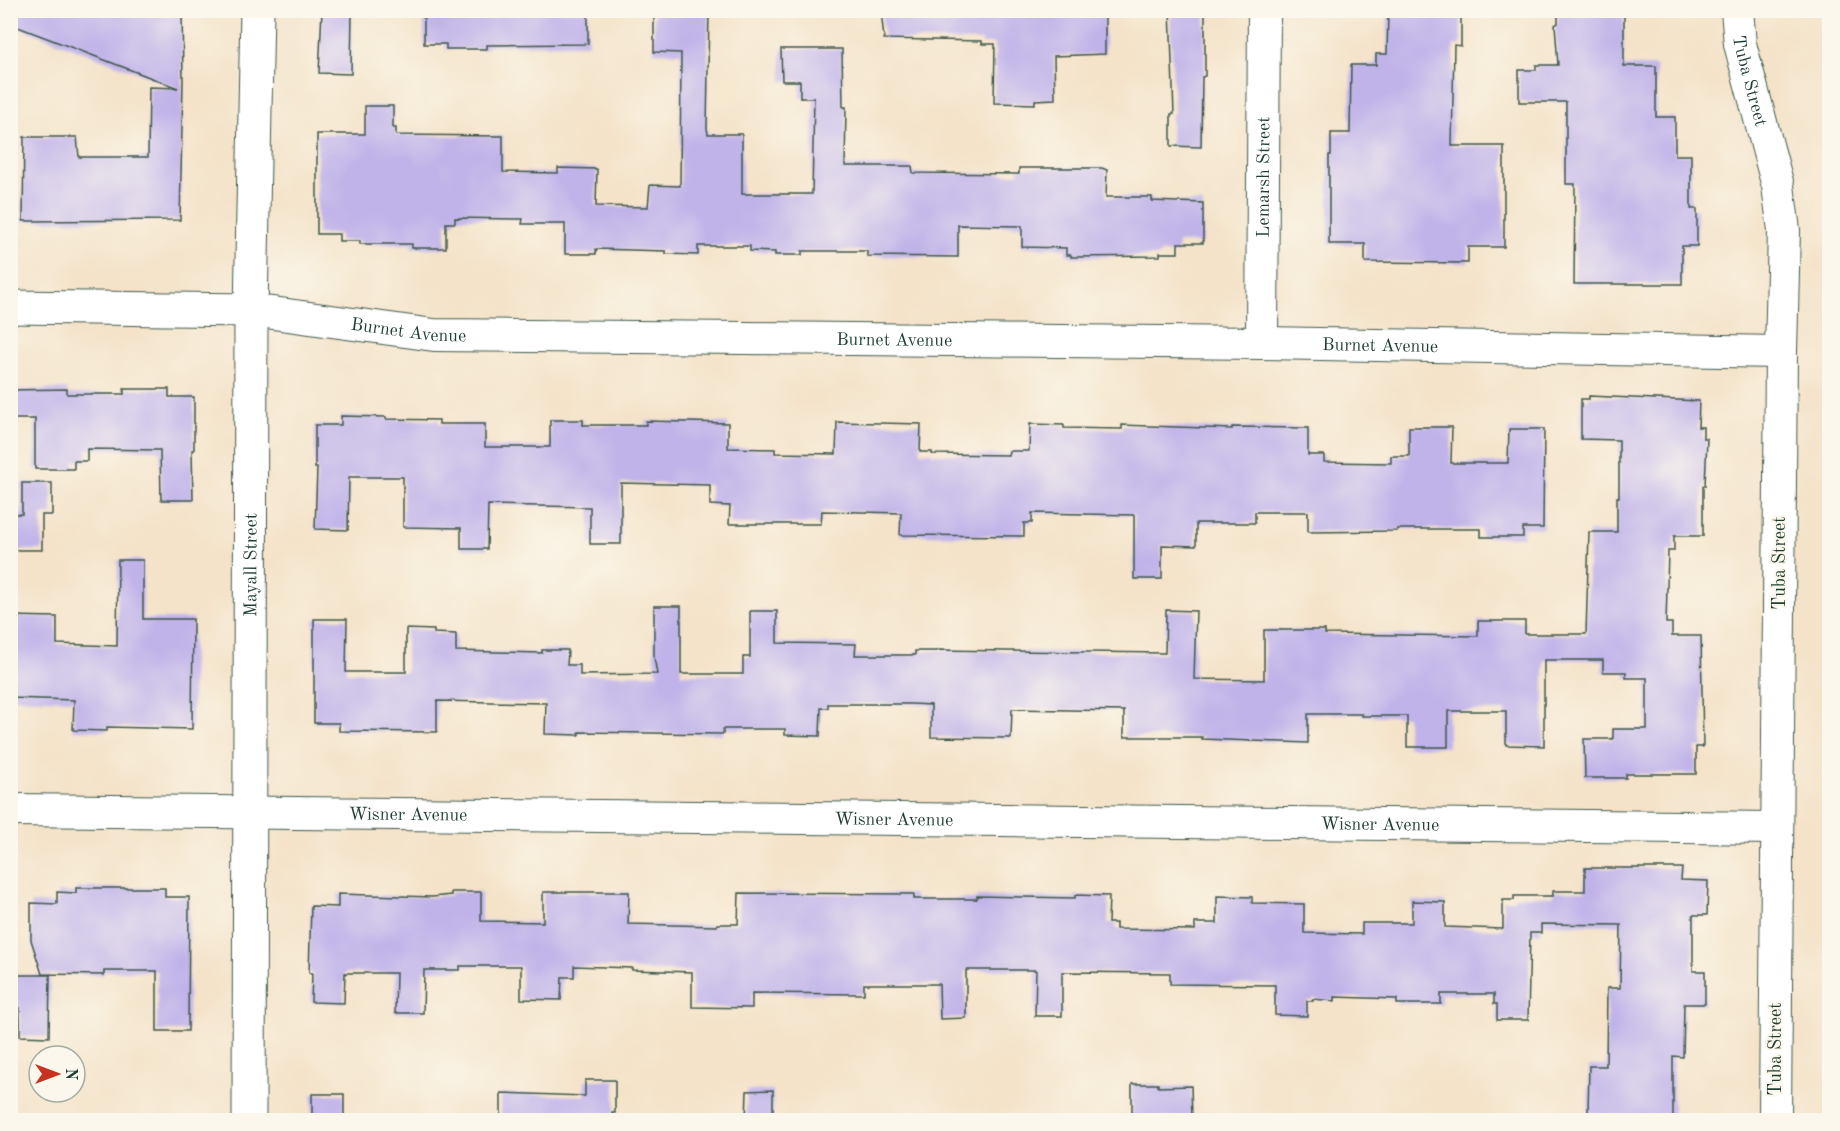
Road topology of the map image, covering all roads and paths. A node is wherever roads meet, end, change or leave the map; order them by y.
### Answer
1 (256, 10) edge
2 (1264, 10) edge
3 (1737, 10) edge
4 (10, 307) edge
5 (251, 310) junction
6 (1262, 343) junction
7 (1781, 352) junction
8 (10, 810) edge
9 (250, 812) junction
10 (1777, 828) junction
11 (249, 1120) edge
12 (1775, 1120) edge

1 - 5 street, Mayall Street
2 - 6 street, Lemarsh Street
3 - 7 street, Tuba Street
4 - 5 street, Burnet Avenue
5 - 6 street, Burnet Avenue
5 - 9 street, Mayall Street
6 - 7 street, Burnet Avenue
7 - 10 street, Tuba Street
8 - 9 street, Wisner Avenue
9 - 10 street, Wisner Avenue
9 - 11 street, Mayall Street
10 - 12 street, Tuba Street

